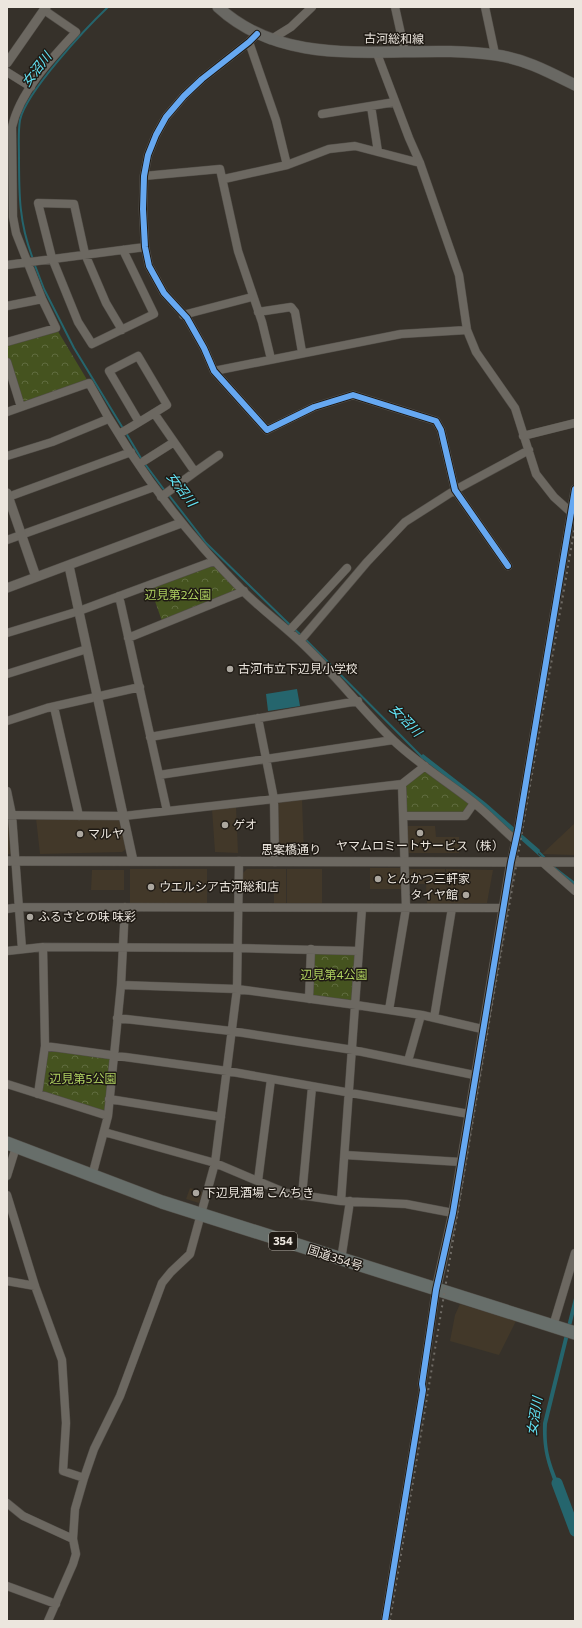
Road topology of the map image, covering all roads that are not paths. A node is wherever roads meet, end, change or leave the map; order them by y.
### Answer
1 (218, 7) edge
2 (312, 7) edge
3 (395, 7) edge
4 (485, 7) edge
5 (45, 8) edge
6 (257, 34) junction
7 (270, 40) junction
8 (249, 42) junction
9 (376, 51) junction
10 (405, 52) junction
11 (495, 54) junction
12 (7, 63) edge
13 (7, 72) edge
14 (575, 85) edge
15 (31, 87) junction
16 (395, 102) junction
17 (371, 106) junction
18 (322, 114) dead end
19 (378, 152) junction
20 (10, 157) edge
21 (420, 162) junction
22 (287, 165) junction
23 (144, 176) junction
24 (224, 179) junction
25 (10, 194) edge
26 (145, 247) junction
27 (123, 250) junction
28 (85, 254) junction
29 (52, 258) junction
30 (27, 261) junction
31 (7, 265) edge
32 (252, 297) junction
33 (42, 300) junction
34 (7, 306) edge
35 (258, 312) junction
36 (184, 315) junction
37 (122, 330) junction
38 (467, 330) junction
39 (7, 342) edge
40 (302, 352) junction
41 (271, 359) junction
42 (7, 362) edge
43 (214, 371) junction
44 (21, 407) junction
45 (7, 412) edge
46 (154, 413) junction
47 (108, 419) junction
48 (139, 422) junction
49 (575, 423) edge
50 (119, 434) junction
51 (523, 436) junction
52 (174, 442) junction
53 (529, 450) junction
54 (131, 452) junction
55 (219, 455) dead end
56 (7, 456) edge
57 (144, 461) dead end
58 (195, 472) junction
59 (154, 487) junction
60 (575, 488) edge
61 (455, 490) junction
62 (8, 495) edge
63 (162, 497) junction
64 (573, 515) edge
65 (181, 523) junction
66 (22, 535) junction
67 (7, 540) edge
68 (214, 560) junction
69 (69, 566) junction
70 (508, 566) dead end
71 (347, 568) dead end
72 (36, 577) junction
73 (7, 588) edge
74 (244, 591) junction
75 (325, 593) junction
76 (119, 596) junction
77 (333, 601) junction
78 (79, 611) junction
79 (289, 631) junction
80 (7, 633) edge
81 (128, 638) junction
82 (300, 641) junction
83 (87, 649) junction
84 (7, 674) edge
85 (140, 687) junction
86 (97, 697) junction
87 (358, 701) junction
88 (54, 707) junction
89 (258, 718) junction
90 (7, 721) edge
91 (150, 737) junction
92 (393, 740) junction
93 (266, 759) junction
94 (425, 766) junction
95 (159, 775) junction
96 (402, 784) junction
97 (7, 791) edge
98 (274, 799) junction
99 (474, 803) junction
100 (167, 811) junction
101 (10, 815) edge
102 (80, 816) junction
103 (124, 816) junction
104 (404, 816) junction
105 (517, 835) junction
106 (11, 861) edge
107 (133, 861) junction
108 (239, 861) junction
109 (543, 861) junction
110 (275, 862) junction
111 (405, 862) junction
112 (511, 862) junction
113 (575, 862) edge
114 (575, 891) edge
115 (19, 907) junction
116 (125, 907) junction
117 (239, 907) junction
118 (362, 908) junction
119 (406, 908) junction
120 (452, 908) junction
121 (503, 908) junction
122 (7, 909) edge
123 (43, 947) junction
124 (124, 948) junction
125 (238, 948) junction
126 (22, 949) junction
127 (310, 949) junction
128 (7, 951) edge
129 (359, 951) junction
130 (121, 985) junction
131 (237, 989) junction
132 (309, 998) junction
133 (356, 1004) junction
134 (389, 1010) junction
135 (421, 1015) junction
136 (118, 1018) junction
137 (434, 1018) junction
138 (482, 1029) junction
139 (232, 1031) junction
140 (45, 1046) junction
141 (353, 1050) junction
142 (114, 1055) junction
143 (408, 1061) junction
144 (227, 1071) junction
145 (474, 1075) junction
146 (271, 1080) junction
147 (7, 1084) edge
148 (312, 1087) junction
149 (38, 1094) junction
150 (350, 1094) junction
151 (110, 1099) junction
152 (469, 1114) junction
153 (108, 1116) junction
154 (221, 1118) junction
155 (104, 1132) junction
156 (12, 1145) edge
157 (345, 1155) junction
158 (461, 1162) junction
159 (215, 1163) junction
160 (7, 1176) edge
161 (92, 1176) junction
162 (258, 1181) junction
163 (7, 1195) edge
164 (302, 1196) junction
165 (341, 1201) junction
166 (350, 1201) junction
167 (453, 1213) junction
168 (200, 1214) junction
169 (575, 1253) edge
170 (341, 1260) junction
171 (7, 1282) edge
172 (35, 1286) junction
173 (436, 1290) junction
174 (566, 1331) edge
175 (84, 1478) junction
176 (7, 1503) edge
177 (73, 1539) junction
178 (7, 1586) edge
179 (56, 1604) junction
180 (48, 1621) edge
181 (385, 1621) edge

1 - 6 main road, 古河総和線
2 - 7 street
3 - 10 street
4 - 11 street
5 - 12 street
5 - 15 street
6 - 7 main road, 古河総和線
6 - 8 street
7 - 9 main road, 古河総和線
8 - 22 street
8 - 23 street
9 - 10 main road, 古河総和線
9 - 16 street
10 - 11 main road, 古河総和線
11 - 14 main road, 古河総和線
13 - 15 street
15 - 20 street
16 - 17 street
16 - 21 street
17 - 18 street
17 - 19 street
19 - 21 street
19 - 22 street
20 - 25 street
21 - 38 street
22 - 24 street
23 - 24 street
23 - 26 street
24 - 32 street
25 - 30 street
26 - 27 street
26 - 36 street
27 - 28 street
27 - 37 street
28 - 29 street
28 - 29 street
28 - 37 street
29 - 30 street
29 - 37 street
30 - 31 street
30 - 33 street
32 - 35 street
32 - 36 street
33 - 34 street
33 - 39 street
35 - 40 street
35 - 41 street
36 - 43 street
38 - 40 street
38 - 51 street
40 - 41 street
41 - 43 street
42 - 44 street
43 - 61 street
44 - 45 street
44 - 47 street
46 - 48 street
46 - 48 street
46 - 52 street
47 - 50 street
47 - 56 street
48 - 50 street
49 - 51 street
50 - 54 street
51 - 53 street
52 - 57 street
52 - 58 street
53 - 61 street
53 - 64 street
54 - 59 street
54 - 62 street
55 - 58 street
58 - 63 street
59 - 63 street
59 - 66 street
60 - 64 street
61 - 70 street
61 - 77 street
62 - 66 street
63 - 65 street
64 - 105 street
65 - 68 street
65 - 69 street
66 - 67 street
66 - 72 street
68 - 74 street
68 - 76 street
69 - 72 street
69 - 78 street
71 - 75 street
72 - 73 street
74 - 79 street
74 - 81 street
75 - 77 street
75 - 79 street
76 - 78 street
76 - 81 street
77 - 82 street
78 - 80 street
78 - 83 street
79 - 82 street
81 - 85 street
82 - 87 street
83 - 84 street
83 - 86 street
85 - 86 street
85 - 91 street
86 - 88 street
86 - 103 street
87 - 89 street
87 - 92 street
88 - 90 street
88 - 102 street
89 - 91 street
89 - 93 street
91 - 95 street
92 - 93 street
92 - 94 street
93 - 95 street
93 - 98 street
94 - 96 street
94 - 99 street
95 - 100 street
96 - 98 street
96 - 104 street
97 - 101 street
98 - 100 street
98 - 110 street
99 - 104 street
99 - 105 street
100 - 103 street
101 - 102 street
101 - 106 street
102 - 103 street
103 - 107 street
104 - 111 street
105 - 112 street
106 - 107 street, 思案橋通り
106 - 115 street
107 - 108 street, 思案橋通り
108 - 110 street, 思案橋通り
108 - 117 street
109 - 112 street, 思案橋通り
109 - 113 street, 思案橋通り
109 - 114 street
110 - 111 street, 思案橋通り
111 - 112 street, 思案橋通り
111 - 119 street
112 - 121 street
115 - 116 street
115 - 122 street
115 - 126 street
116 - 117 street
116 - 124 street
117 - 118 street
117 - 125 street
118 - 119 street
118 - 129 street
119 - 120 street
119 - 134 street
120 - 121 street
120 - 137 street
121 - 138 street
123 - 124 street
123 - 126 street
123 - 140 street
124 - 125 street
124 - 130 street
125 - 127 street
125 - 131 street
126 - 128 street
127 - 129 street
127 - 132 street
129 - 133 street
130 - 131 street
130 - 136 street
131 - 132 street
131 - 139 street
132 - 133 street
133 - 134 street
133 - 141 street
134 - 135 street
135 - 137 street
135 - 143 street
136 - 139 street
136 - 142 street
137 - 138 street
138 - 145 street
139 - 141 street
139 - 144 street
140 - 142 street
140 - 149 street
141 - 143 street
141 - 150 street
142 - 144 street
142 - 151 street
143 - 145 street
144 - 146 street
144 - 154 street
145 - 152 street
146 - 148 street
146 - 162 street
147 - 149 street
148 - 150 street
148 - 164 street
149 - 153 street
150 - 152 street
150 - 157 street
151 - 153 street
151 - 154 street
152 - 158 street
153 - 155 street
154 - 159 street
155 - 159 street
155 - 161 street
156 - 160 street
156 - 161 highway, 国道354号 / 354
157 - 158 street
157 - 165 street
158 - 167 street
159 - 162 street
159 - 168 street
161 - 168 highway, 国道354号 / 354
162 - 164 street
163 - 172 street
164 - 165 street
165 - 166 street
166 - 167 street
166 - 170 street
167 - 173 street
168 - 170 highway, 国道354号 / 354
168 - 175 street
169 - 174 street
170 - 173 highway, 国道354号 / 354
171 - 172 street
172 - 175 street
173 - 174 highway, 国道354号 / 354
173 - 181 street
175 - 177 street
176 - 177 street
177 - 179 street
178 - 179 street
179 - 180 street

